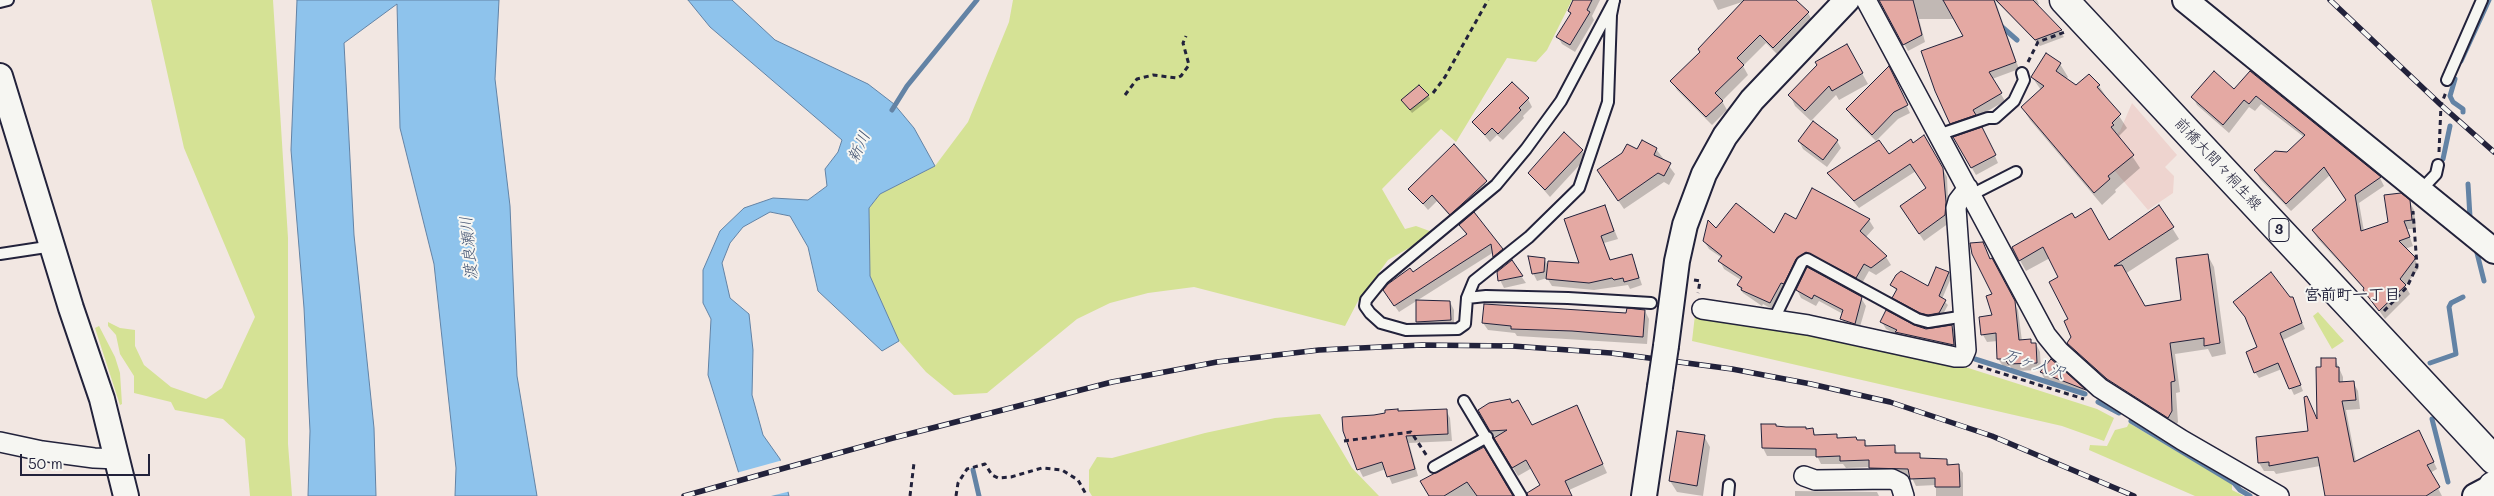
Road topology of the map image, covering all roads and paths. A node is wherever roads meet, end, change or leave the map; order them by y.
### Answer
1 (8, 0) edge
2 (1488, 0) edge
3 (1614, 0) edge
4 (1847, 0) edge
5 (1866, 0) edge
6 (2064, 0) edge
7 (2185, 0) edge
8 (2482, 0) edge
9 (0, 2) edge
10 (2069, 31) dead end
11 (1186, 36) dead end
12 (2022, 73) joint
13 (0, 76) edge
14 (2447, 80) joint
15 (1433, 93) dead end
16 (1125, 95) dead end
17 (1938, 135) junction
18 (2438, 165) joint
19 (2016, 172) dead end
20 (2417, 189) junction
21 (1970, 192) junction
22 (54, 246) junction
23 (2494, 251) edge
24 (0, 254) edge
25 (1467, 298) junction
26 (1651, 303) dead end
27 (1697, 308) dead end
28 (2383, 312) dead end
29 (1964, 316) junction
30 (1773, 321) junction
31 (1963, 357) junction
32 (1464, 401) dead end
33 (2091, 401) dead end
34 (1487, 437) junction
35 (1344, 441) dead end
36 (0, 442) edge
37 (118, 458) junction
38 (2494, 460) edge
39 (914, 464) dead end
40 (1434, 467) joint
41 (1804, 476) dead end
42 (126, 496) edge
43 (910, 496) edge
44 (956, 496) edge
45 (1087, 496) edge
46 (1521, 496) edge
47 (1644, 496) edge
48 (1904, 496) edge
49 (2278, 496) edge

1 - 9 lane
2 - 15 path
3 - 25 lane
3 - 25 lane
4 - 47 street, bridge
5 - 17 street
6 - 38 main road, 前橋大間々桐生線 / 3
7 - 20 street
8 - 14 lane
10 - 12 path
11 - 16 path
12 - 17 lane
13 - 22 street
14 - 18 path
17 - 21 street
18 - 20 lane
19 - 21 lane
20 - 23 street
20 - 28 path
21 - 29 street
21 - 49 street
22 - 24 lane
22 - 37 street
25 - 26 lane
27 - 30 street
29 - 30 lane
29 - 31 street
30 - 31 street
31 - 33 path
32 - 34 lane
34 - 40 lane
34 - 46 lane
35 - 40 path
36 - 37 street
37 - 42 street
39 - 43 path
41 - 48 street
44 - 45 path

